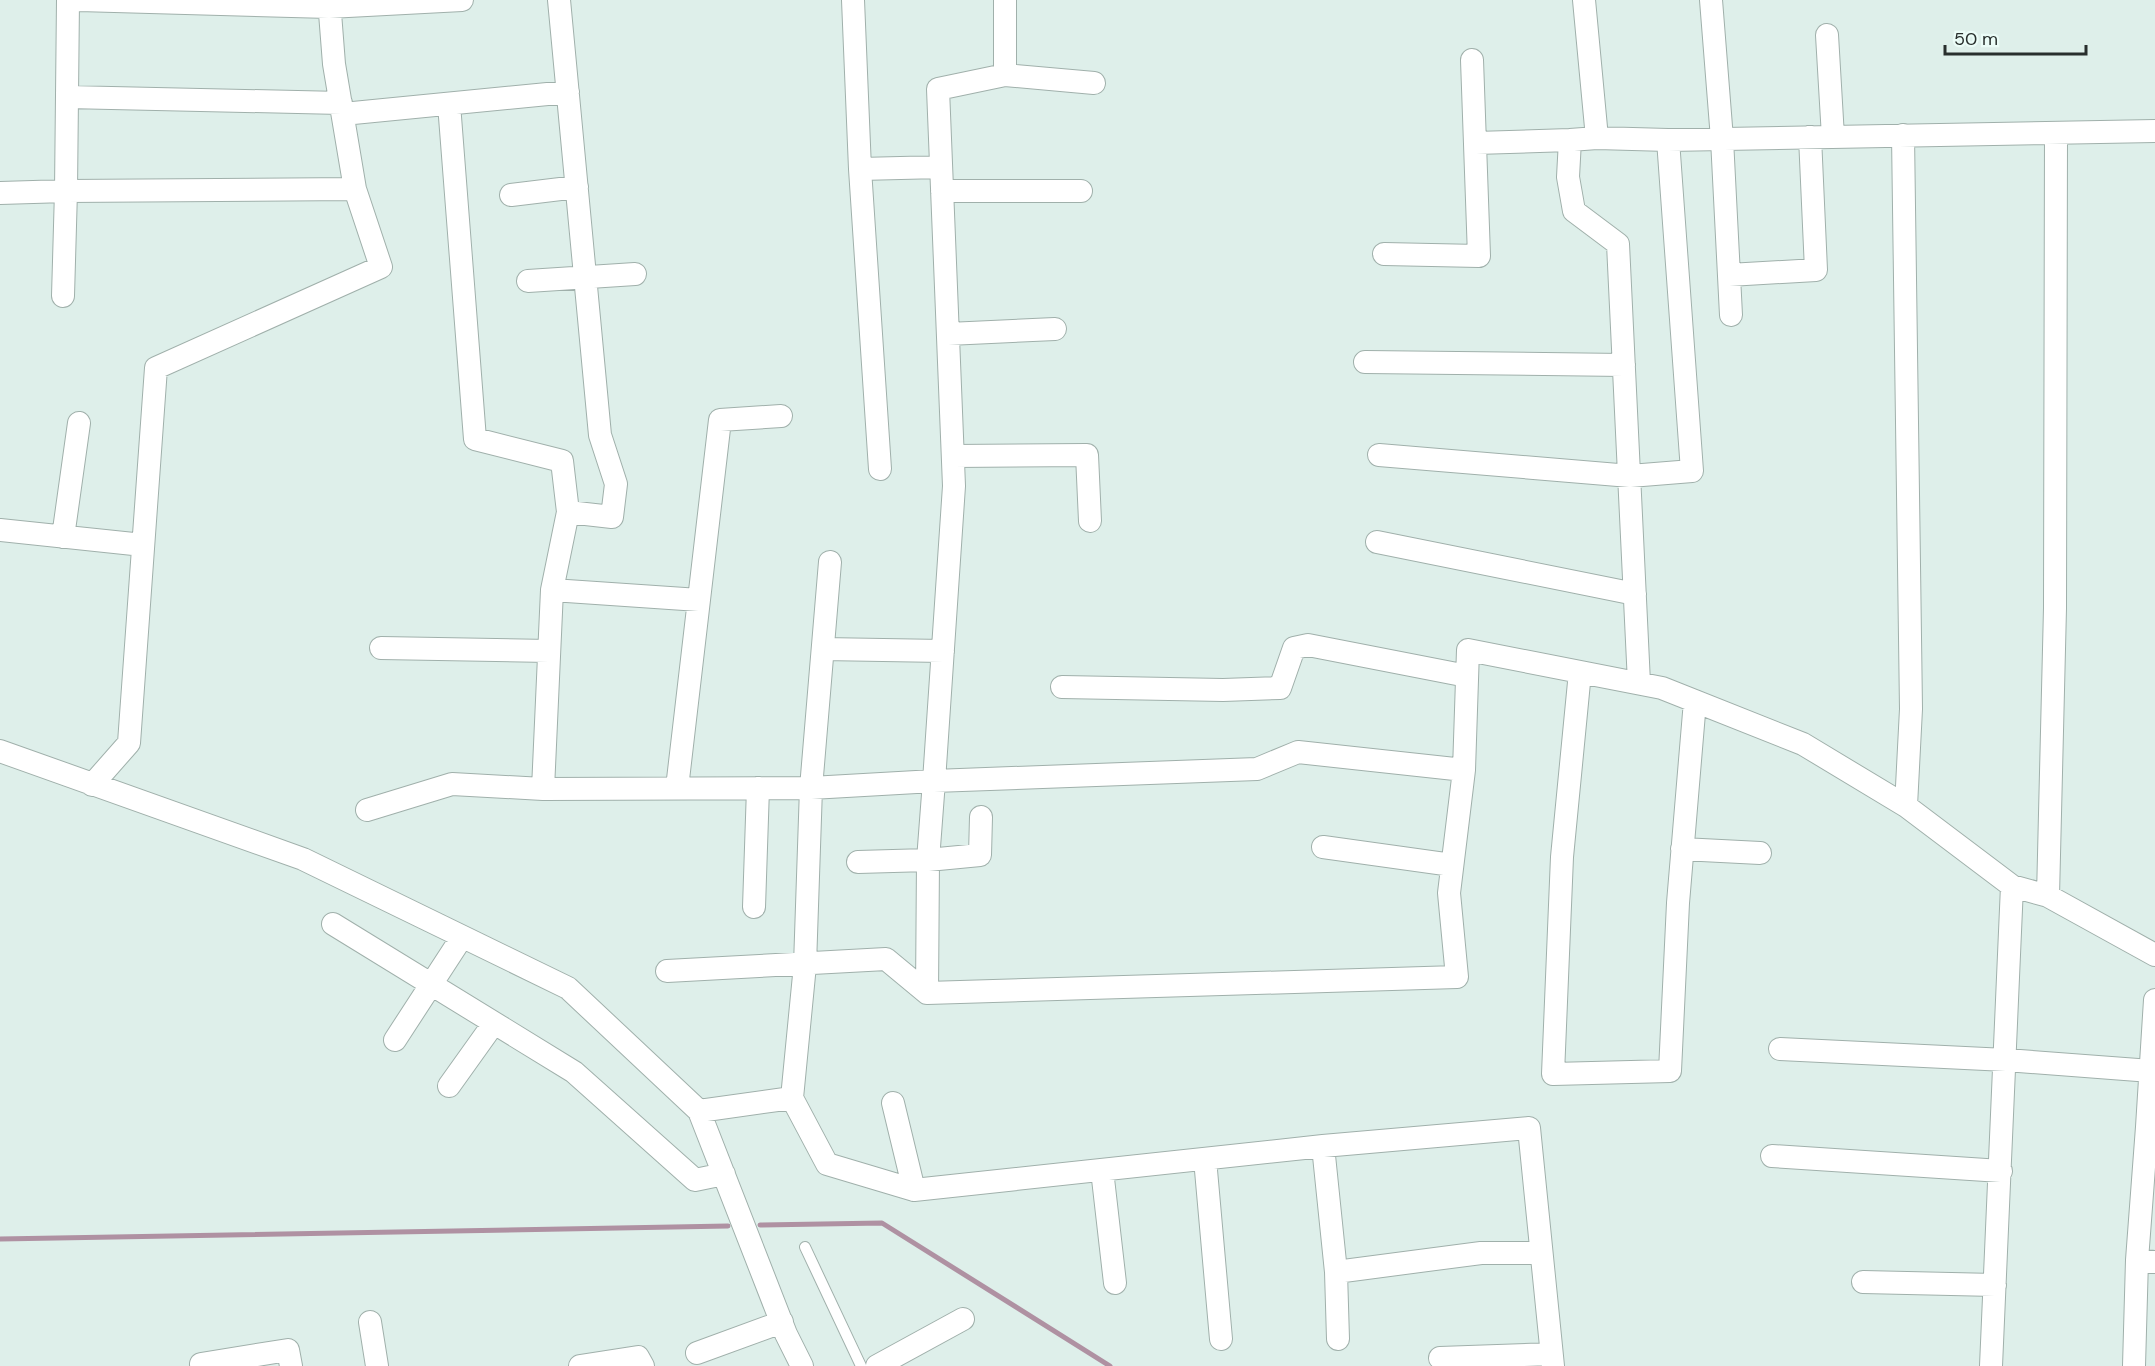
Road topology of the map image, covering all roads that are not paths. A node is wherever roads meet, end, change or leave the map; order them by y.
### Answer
1 (68, 0) edge
2 (79, 0) edge
3 (462, 0) edge
4 (560, 0) edge
5 (853, 0) edge
6 (1005, 0) edge
7 (1584, 0) edge
8 (1711, 0) edge
9 (181, 2) edge
10 (329, 4) edge
11 (1827, 35) dead end
12 (1472, 60) dead end
13 (1005, 75) junction
14 (1094, 83) dead end
15 (568, 92) junction
16 (67, 97) junction
17 (449, 104) junction
18 (342, 108) junction
19 (2155, 131) edge
20 (2056, 133) junction
21 (1904, 135) junction
22 (1810, 137) junction
23 (1833, 137) junction
24 (1597, 138) junction
25 (1722, 139) junction
26 (1570, 140) junction
27 (1668, 140) junction
28 (1476, 143) junction
29 (941, 167) junction
30 (860, 169) junction
31 (577, 188) junction
32 (355, 189) junction
33 (66, 191) junction
34 (942, 191) junction
35 (1082, 191) dead end
36 (0, 193) edge
37 (511, 195) dead end
38 (1384, 254) dead end
39 (635, 274) dead end
40 (1729, 275) junction
41 (585, 277) junction
42 (528, 281) dead end
43 (63, 296) dead end
44 (1731, 315) dead end
45 (1055, 329) dead end
46 (948, 334) junction
47 (1365, 362) dead end
48 (1624, 365) junction
49 (781, 416) dead end
50 (79, 423) dead end
51 (1379, 454) dead end
52 (953, 456) junction
53 (880, 470) dead end
54 (1630, 476) junction
55 (568, 512) junction
56 (1090, 521) dead end
57 (0, 530) edge
58 (63, 537) junction
59 (1377, 542) dead end
60 (143, 545) junction
61 (830, 562) dead end
62 (552, 590) junction
63 (1635, 594) junction
64 (699, 600) junction
65 (381, 648) dead end
66 (823, 649) junction
67 (549, 651) junction
68 (943, 651) junction
69 (1580, 672) junction
70 (1467, 676) junction
71 (1639, 683) junction
72 (1062, 687) dead end
73 (1695, 701) junction
74 (0, 752) edge
75 (1464, 770) junction
76 (934, 781) junction
77 (92, 785) junction
78 (677, 788) junction
79 (758, 788) junction
80 (811, 788) junction
81 (543, 789) junction
82 (1906, 806) junction
83 (367, 810) dead end
84 (981, 818) dead end
85 (1323, 847) dead end
86 (1682, 849) junction
87 (1760, 853) dead end
88 (928, 860) junction
89 (858, 862) dead end
90 (1452, 865) junction
91 (2030, 891) junction
92 (754, 907) dead end
93 (333, 924) dead end
94 (462, 937) junction
95 (2155, 955) edge
96 (805, 965) junction
97 (667, 971) dead end
98 (432, 984) junction
99 (927, 993) junction
100 (2155, 1000) edge
101 (494, 1023) junction
102 (395, 1041) dead end
103 (1780, 1049) dead end
104 (2006, 1060) junction
105 (2151, 1071) junction
106 (449, 1086) dead end
107 (792, 1098) junction
108 (893, 1103) dead end
109 (699, 1111) junction
110 (2151, 1128) edge
111 (1323, 1146) junction
112 (1772, 1156) dead end
113 (1205, 1159) junction
114 (1102, 1170) junction
115 (2001, 1171) junction
116 (724, 1174) junction
117 (914, 1190) junction
118 (805, 1247) dead end
119 (1541, 1253) junction
120 (2146, 1261) edge
121 (1336, 1272) junction
122 (1863, 1282) dead end
123 (1115, 1283) dead end
124 (1995, 1285) junction
125 (963, 1320) dead end
126 (370, 1322) dead end
127 (782, 1322) junction
128 (1221, 1339) dead end
129 (1338, 1339) dead end
130 (697, 1353) dead end
131 (1440, 1358) dead end
132 (1552, 1360) edge
133 (202, 1366) edge
134 (291, 1366) edge
135 (377, 1366) edge
136 (580, 1366) edge
137 (643, 1366) edge
138 (802, 1366) edge
139 (861, 1366) edge
140 (877, 1366) edge
141 (1991, 1366) edge
142 (2134, 1366) edge

1 - 16 street
2 - 9 street
3 - 10 street
4 - 15 street
5 - 30 street
6 - 13 street
7 - 24 street
8 - 25 street
9 - 10 street
10 - 18 street
11 - 23 street
12 - 28 street
13 - 14 street
13 - 29 street
15 - 17 street
15 - 31 street
16 - 18 street
16 - 33 street
17 - 18 street
17 - 55 street
18 - 32 street
19 - 20 street
20 - 21 street
20 - 91 street
21 - 23 street
21 - 82 street
22 - 23 street
22 - 25 street
22 - 40 street
24 - 26 street
24 - 27 street
25 - 27 street
25 - 40 street
26 - 28 street
26 - 48 street
27 - 54 street
28 - 38 street
29 - 30 street
29 - 34 street
30 - 53 street
31 - 37 street
31 - 41 street
32 - 33 street
32 - 60 street
33 - 36 street
33 - 43 street
34 - 35 street
34 - 46 street
39 - 41 street
40 - 44 street
41 - 42 street
41 - 55 street
45 - 46 street
46 - 52 street
47 - 48 street
48 - 54 street
49 - 64 street
50 - 58 street
51 - 54 street
52 - 56 street
52 - 68 street
54 - 63 street
55 - 62 street
57 - 58 street
58 - 60 street
59 - 63 street
60 - 77 street
61 - 66 street
62 - 64 street
62 - 67 street
63 - 71 street
64 - 78 street
65 - 67 street
66 - 68 street
66 - 80 street
67 - 81 street
68 - 76 street
69 - 70 street
69 - 71 street
69 - 86 street
70 - 72 street
70 - 75 street
71 - 73 street
73 - 82 street
73 - 86 street
74 - 77 street
75 - 76 street
75 - 90 street
76 - 80 street
76 - 88 street
77 - 94 street
78 - 79 street
78 - 81 street
79 - 80 street
79 - 92 street
80 - 96 street
81 - 83 street
82 - 91 street
84 - 88 street
85 - 90 street
86 - 87 street
88 - 89 street
88 - 99 street
90 - 99 street
91 - 95 street
91 - 104 street
93 - 98 street
94 - 98 street
94 - 109 street
96 - 97 street
96 - 99 street
96 - 107 street
98 - 101 street
98 - 102 street
100 - 105 street
101 - 106 street
101 - 116 street
103 - 104 street
104 - 105 street
104 - 115 street
105 - 110 street
107 - 109 street
107 - 117 street
108 - 117 street
109 - 116 street
110 - 120 street
111 - 113 street
111 - 119 street
111 - 121 street
112 - 115 street
113 - 114 street
113 - 128 street
114 - 117 street
114 - 123 street
115 - 124 street
116 - 127 street
118 - 139 lane
119 - 121 street
119 - 132 street
120 - 142 street
121 - 129 street
122 - 124 street
124 - 141 street
125 - 140 street
126 - 135 street
127 - 130 street
127 - 138 street
131 - 132 street
133 - 134 street
136 - 137 street

